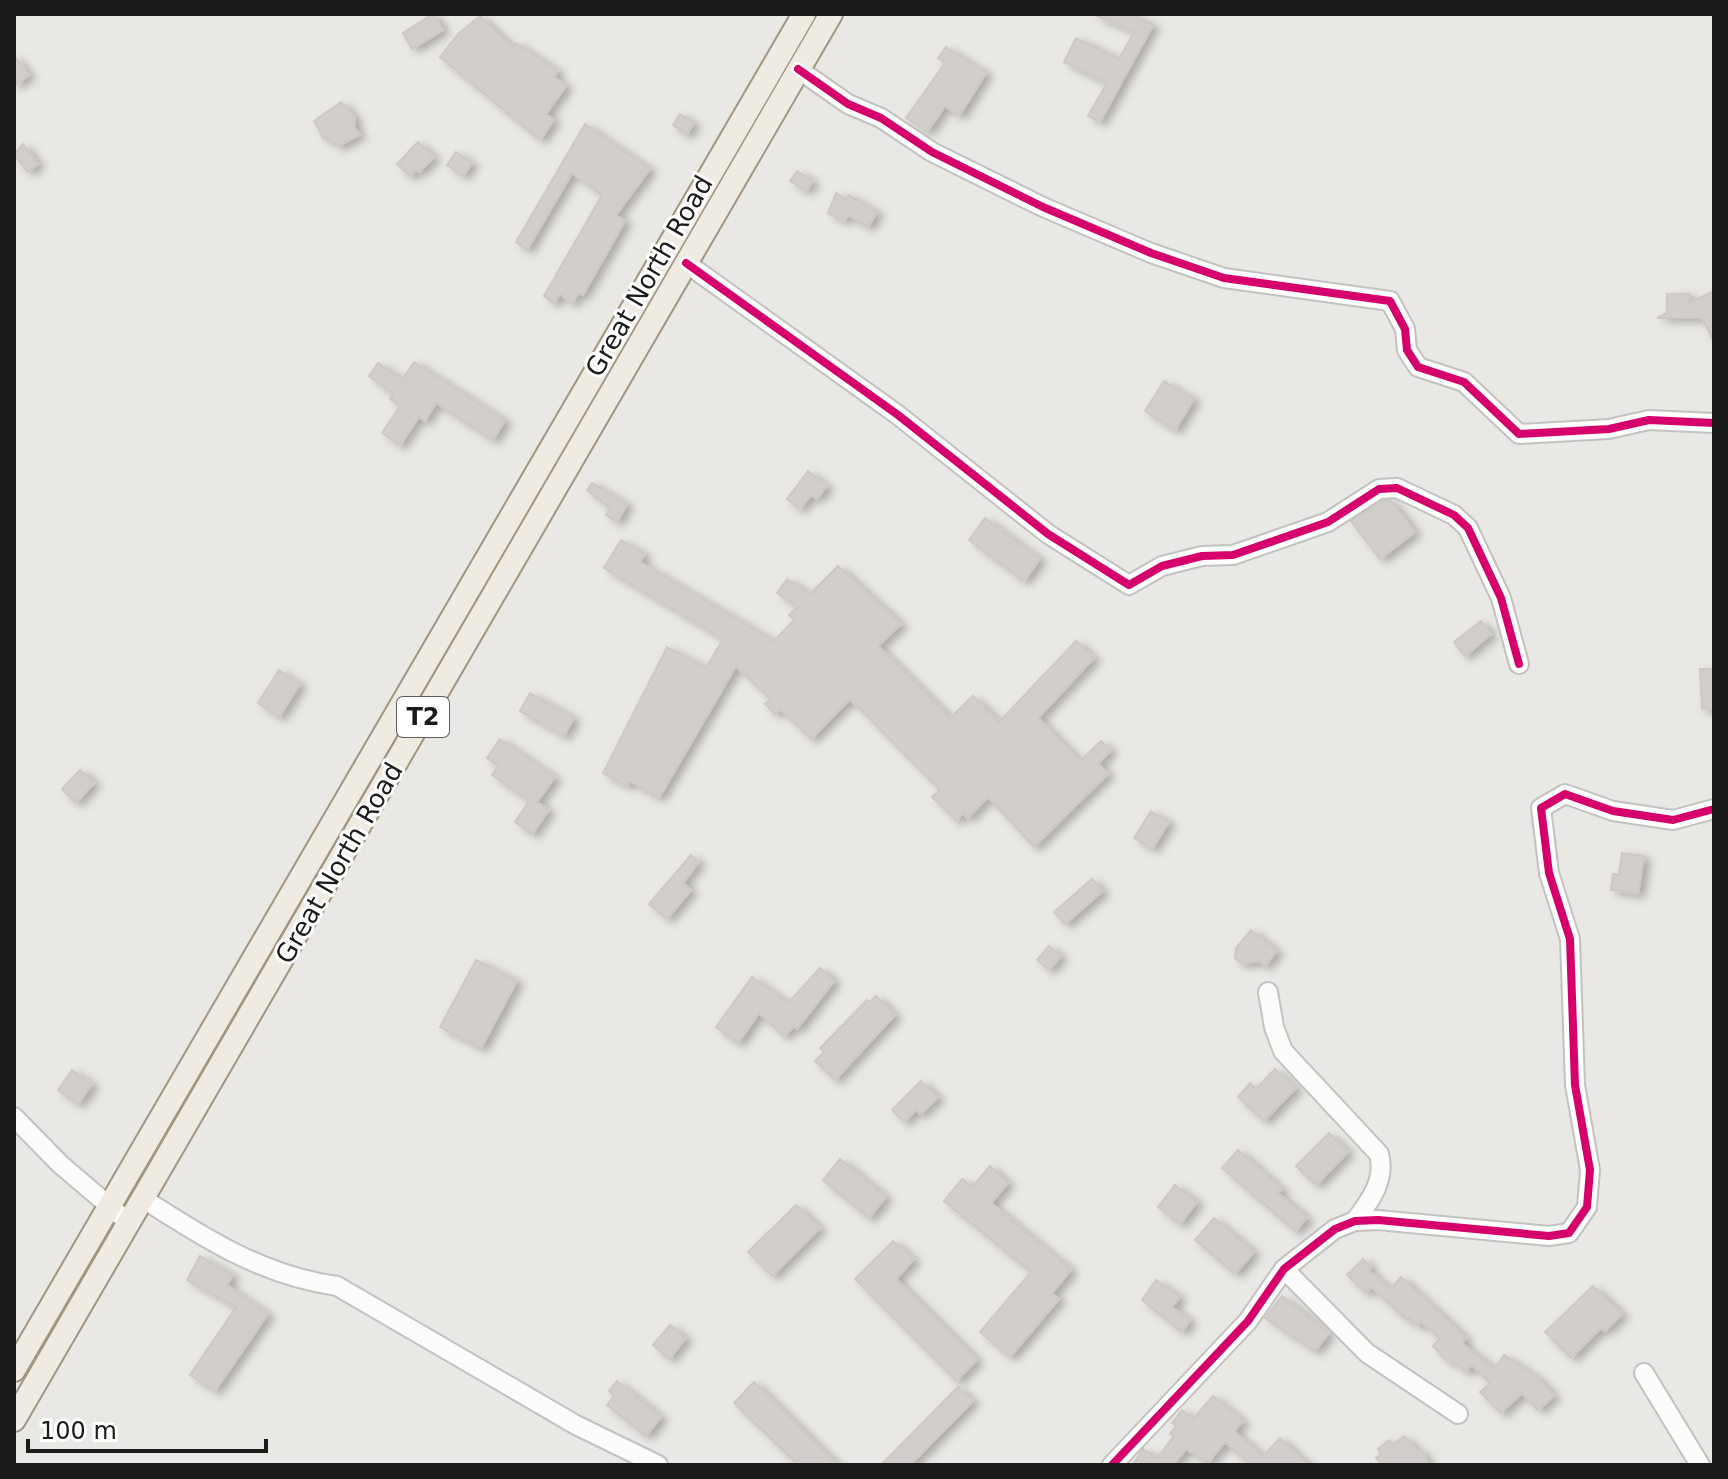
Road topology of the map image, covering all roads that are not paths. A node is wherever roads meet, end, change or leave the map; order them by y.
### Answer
1 (804, 14) edge
2 (831, 14) edge
3 (798, 69) junction
4 (686, 263) junction
5 (1714, 423) edge
6 (1519, 664) dead end
7 (1714, 809) edge
8 (1268, 992) dead end
9 (14, 1117) edge
10 (142, 1198) junction
11 (109, 1206) junction
12 (1355, 1221) junction
13 (128, 1222) junction
14 (1284, 1269) junction
15 (14, 1370) edge
16 (1644, 1373) dead end
17 (1458, 1414) dead end
18 (14, 1420) edge
19 (658, 1465) edge
20 (1112, 1465) edge
21 (1700, 1465) edge

1 - 11 main road, Great North Road / T2
2 - 3 main road, Great North Road / T2
3 - 4 main road, Great North Road / T2
3 - 5 street
4 - 6 street
4 - 10 main road, Great North Road / T2
7 - 12 street
8 - 12 street
9 - 11 street
10 - 13 main road, Great North Road / T2
10 - 19 street
11 - 13 street
11 - 15 main road, Great North Road / T2
12 - 14 street
13 - 18 main road, Great North Road / T2
14 - 17 street
14 - 20 street
16 - 21 street

